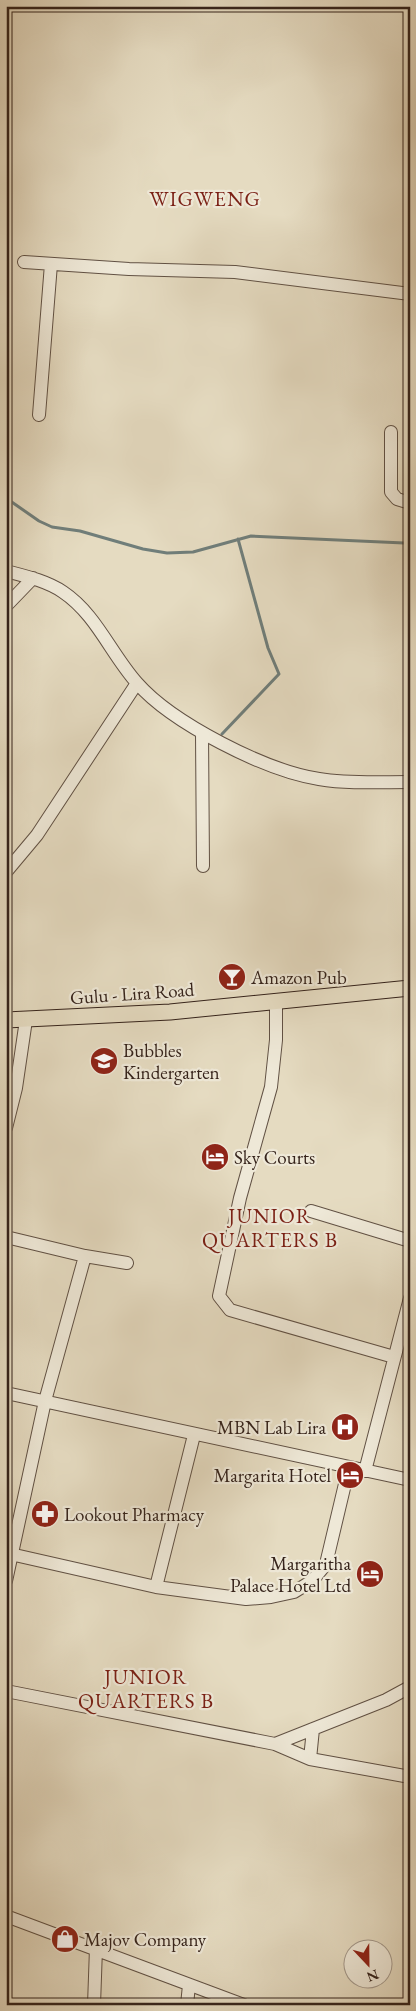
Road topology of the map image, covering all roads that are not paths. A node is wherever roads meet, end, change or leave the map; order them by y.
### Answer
1 (24, 262) dead end
2 (51, 264) junction
3 (410, 294) edge
4 (39, 415) dead end
5 (391, 432) dead end
6 (410, 503) edge
7 (6, 571) edge
8 (33, 578) junction
9 (6, 606) edge
10 (137, 683) junction
11 (202, 733) junction
12 (410, 782) edge
13 (203, 866) dead end
14 (6, 872) edge
15 (410, 988) edge
16 (276, 1000) junction
17 (6, 1020) edge
18 (26, 1020) junction
19 (6, 1128) edge
20 (311, 1211) dead end
21 (6, 1237) edge
22 (410, 1241) edge
23 (85, 1256) junction
24 (127, 1263) dead end
25 (410, 1298) edge
26 (394, 1357) junction
27 (6, 1393) edge
28 (45, 1401) junction
29 (194, 1435) junction
30 (349, 1467) junction
31 (365, 1471) junction
32 (410, 1480) edge
33 (9, 1554) edge
34 (6, 1581) edge
35 (156, 1587) junction
36 (410, 1687) edge
37 (6, 1691) edge
38 (313, 1729) junction
39 (275, 1744) junction
40 (310, 1759) junction
41 (410, 1777) edge
42 (6, 1916) edge
43 (96, 1948) junction
44 (189, 1985) junction
45 (94, 2005) edge
46 (187, 2005) edge
47 (244, 2005) edge

1 - 2 street
2 - 3 street
2 - 4 street
5 - 6 street
7 - 8 street
8 - 9 street
8 - 10 street
10 - 11 street
10 - 14 street
11 - 12 street
11 - 13 street
15 - 16 main road, Gulu - Lira Road
16 - 18 main road, Gulu - Lira Road
16 - 26 street
17 - 18 main road, Gulu - Lira Road
18 - 19 street
20 - 22 street
21 - 23 street
23 - 24 street
23 - 28 street
25 - 26 street
26 - 31 street
27 - 28 street
28 - 29 street
28 - 33 street
29 - 30 street
29 - 35 street
30 - 31 street
30 - 35 street
31 - 32 street
33 - 34 street
33 - 35 street
36 - 38 street
37 - 39 street
38 - 39 street
38 - 40 street
39 - 40 street
40 - 41 street
42 - 43 street
43 - 44 street
43 - 45 street
44 - 46 street
44 - 47 street

